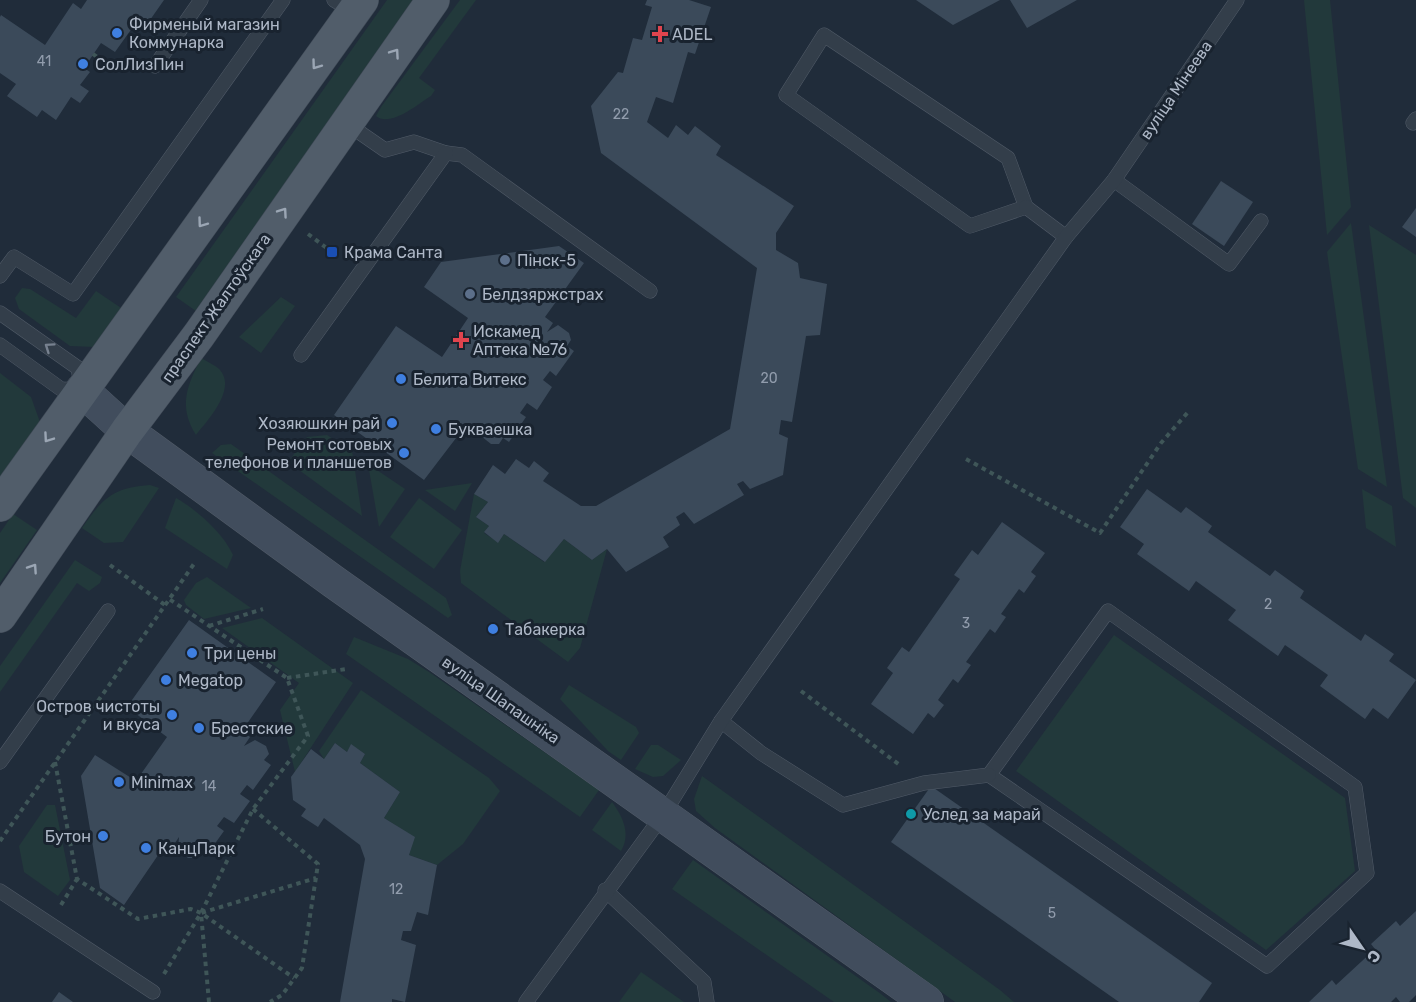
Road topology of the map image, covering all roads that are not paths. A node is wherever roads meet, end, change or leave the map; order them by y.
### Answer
1 (201, 0) edge
2 (283, 0) edge
3 (433, 0) edge
4 (1237, 0) edge
5 (350, 4) edge
6 (154, 66) dead end
7 (346, 123) junction
8 (446, 153) junction
9 (1114, 180) junction
10 (1026, 207) junction
11 (1261, 221) dead end
12 (1066, 237) junction
13 (0, 276) edge
14 (650, 291) dead end
15 (0, 313) edge
16 (0, 345) edge
17 (301, 355) dead end
18 (81, 390) junction
19 (127, 431) junction
20 (0, 505) edge
21 (108, 611) dead end
22 (0, 616) edge
23 (721, 722) junction
24 (0, 762) edge
25 (989, 775) junction
26 (663, 814) junction
27 (0, 891) edge
28 (605, 891) junction
29 (153, 992) road end
30 (526, 1002) edge
31 (707, 1002) edge
32 (927, 1002) edge

1 - 6 lane
2 - 13 lane
7 -> 3 main road, праспект Жалтоўскага
4 - 9 lane, вуліца Мінеева
5 -> 18 main road
7 - 8 lane
19 -> 7 main road, праспект Жалтоўскага
8 - 14 lane
8 - 17 lane
9 - 11 lane
9 - 12 lane, вуліца Мінеева
10 - 10 lane
10 - 12 lane
12 - 23 lane, вуліца Мінеева
18 -> 15 lane
16 - 18 lane
18 - 19 street, вуліца Шапашніка
18 -> 20 main road
22 -> 19 main road, праспект Жалтоўскага
19 - 26 street, вуліца Шапашніка
21 - 24 lane
23 - 25 lane
23 - 26 lane, вуліца Мінеева
25 - 25 lane
26 - 28 lane, вуліца Мінеева
26 - 32 street, вуліца Шапашніка
27 - 29 lane
28 - 30 lane, вуліца Мінеева
28 - 31 lane

